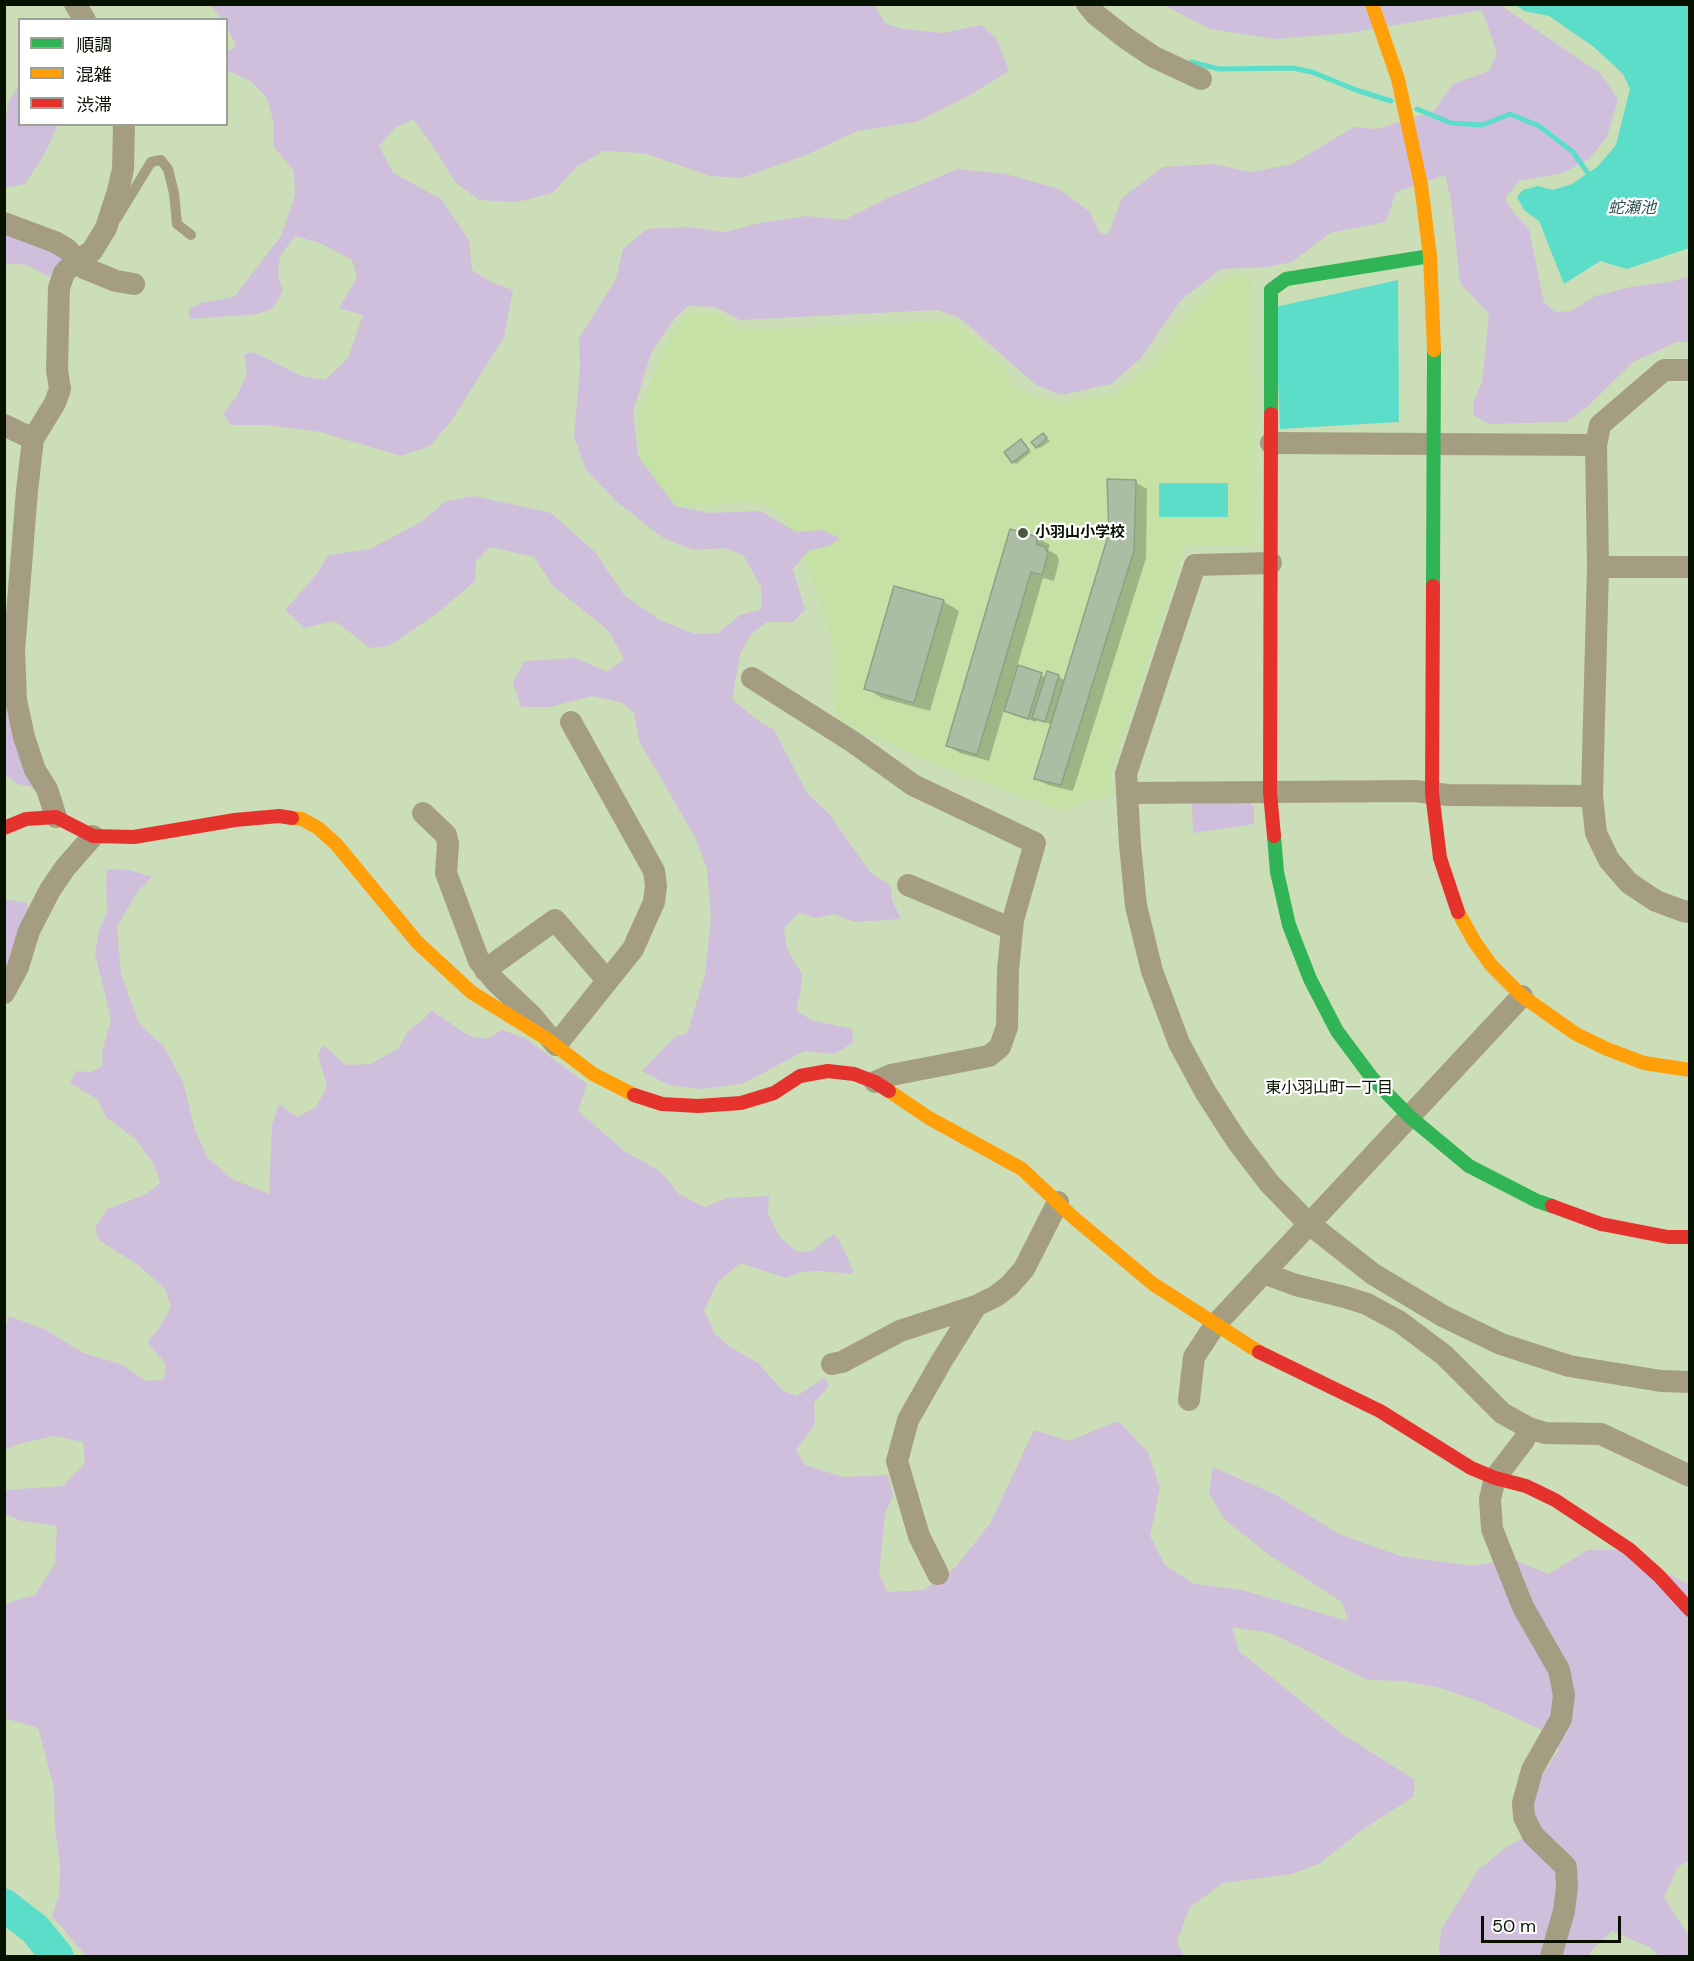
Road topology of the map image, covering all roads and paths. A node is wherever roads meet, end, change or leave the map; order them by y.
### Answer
1 (75, 4) edge
2 (1087, 4) edge
3 (1372, 4) edge
4 (84, 18) edge
5 (1201, 79) dead end
6 (124, 126) edge
7 (4, 223) edge
8 (106, 228) junction
9 (190, 235) dead end
10 (1430, 256) junction
11 (76, 261) junction
12 (134, 284) dead end
13 (1689, 370) edge
14 (4, 426) edge
15 (33, 439) junction
16 (1271, 443) junction
17 (1433, 445) junction
18 (1596, 446) junction
19 (1271, 563) junction
20 (13, 565) edge
21 (1598, 567) junction
22 (1689, 567) edge
23 (752, 678) dead end
24 (571, 722) dead end
25 (1128, 793) junction
26 (1270, 793) junction
27 (1432, 793) junction
28 (1592, 796) junction
29 (423, 813) dead end
30 (56, 817) junction
31 (4, 828) edge
32 (93, 836) junction
33 (908, 885) dead end
34 (1689, 912) edge
35 (1012, 929) junction
36 (485, 970) junction
37 (607, 980) junction
38 (4, 993) edge
39 (1522, 996) junction
40 (556, 1045) junction
41 (1689, 1070) edge
42 (875, 1082) junction
43 (1410, 1117) junction
44 (1058, 1202) junction
45 (1308, 1223) junction
46 (1689, 1237) edge
47 (1263, 1273) junction
48 (976, 1306) junction
49 (1215, 1325) junction
50 (832, 1364) dead end
51 (1689, 1382) edge
52 (1189, 1400) dead end
53 (1528, 1428) junction
54 (1689, 1476) edge
55 (1495, 1478) junction
56 (938, 1574) dead end
57 (1689, 1610) edge
58 (1551, 1956) edge

1 - 4 street
2 - 5 street
3 - 10 street
6 - 8 street
7 - 11 street
8 - 9 lane
8 - 11 street
10 - 16 street
10 - 17 street
11 - 12 street
11 - 15 street
13 - 18 street
14 - 15 street
15 - 20 street
16 - 17 street
16 - 19 street
17 - 18 street
17 - 27 street
18 - 21 street
19 - 25 street
19 - 26 street
20 - 30 street
21 - 22 street
21 - 28 street
23 - 35 street
24 - 37 street
25 - 26 street
25 - 45 street
26 - 27 street
26 - 43 street
27 - 28 street
27 - 39 street
28 - 34 street
29 - 36 street
30 - 31 street
30 - 32 street
32 - 38 street
32 - 40 street
33 - 35 street
35 - 42 street
36 - 37 street
36 - 40 street
37 - 40 street
39 - 41 street
39 - 43 street
40 - 42 street
42 - 44 street
43 - 45 street
43 - 46 street
44 - 48 street
44 - 49 street
45 - 47 street
45 - 51 street
47 - 49 street
47 - 53 street
48 - 50 street
48 - 56 street
49 - 52 street
49 - 55 street
53 - 54 street
53 - 55 street
55 - 57 street
55 - 58 street

